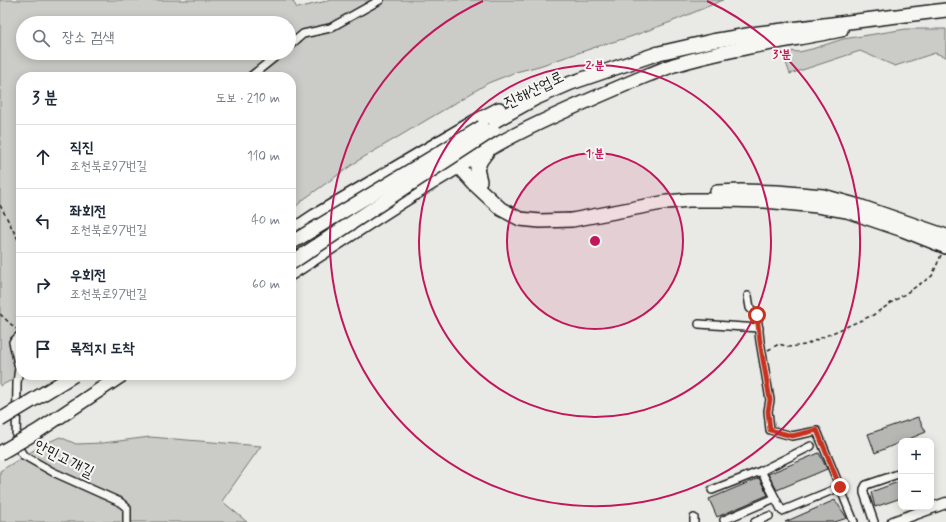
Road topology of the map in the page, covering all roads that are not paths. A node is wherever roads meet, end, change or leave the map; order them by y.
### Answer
1 (380, 0) edge
2 (946, 10) edge
3 (946, 18) edge
4 (841, 30) junction
5 (296, 40) edge
6 (271, 60) edge
7 (616, 67) junction
8 (256, 72) edge
9 (590, 76) junction
10 (492, 127) junction
11 (440, 142) junction
12 (490, 148) junction
13 (462, 165) junction
14 (439, 178) junction
15 (477, 182) junction
16 (296, 229) edge
17 (946, 236) edge
18 (296, 240) edge
19 (945, 248) edge
20 (296, 260) edge
21 (296, 270) edge
22 (748, 296) dead end
23 (700, 324) dead end
24 (759, 328) junction
25 (16, 337) edge
26 (16, 355) edge
27 (17, 380) edge
28 (66, 380) edge
29 (114, 380) edge
30 (0, 420) edge
31 (811, 446) dead end
32 (0, 453) edge
33 (761, 470) junction
34 (898, 474) edge
35 (840, 487) junction
36 (712, 490) dead end
37 (775, 498) junction
38 (946, 503) edge
39 (768, 516) dead end
40 (127, 522) edge
41 (725, 522) edge
42 (755, 522) edge
43 (854, 522) edge
44 (874, 522) edge
45 (893, 522) edge

1 - 5 street
2 - 7 highway, 진해산업로
3 - 4 highway, 진해산업로
4 - 7 highway, 진해산업로
4 - 12 highway
6 - 8 street
7 - 9 highway, 진해산업로
9 - 10 highway, 진해산업로
9 - 11 highway
10 - 18 highway, 진해산업로, bridge
10 - 20 highway, 진해산업로, bridge
11 - 13 highway
11 - 16 highway
12 - 13 highway
12 - 15 highway
13 - 14 highway
13 - 15 highway
14 - 15 highway
14 - 21 highway
15 - 17 highway
15 - 19 highway
22 - 24 street
23 - 24 street
24 - 35 street
25 - 26 street, 안민고개길
27 - 40 street, 안민고개길
28 - 30 highway, bridge
29 - 32 highway, bridge
31 - 33 street
33 - 36 street
33 - 37 street
34 - 44 street
35 - 37 street
35 - 43 street
37 - 41 street
38 - 45 street
39 - 42 street

